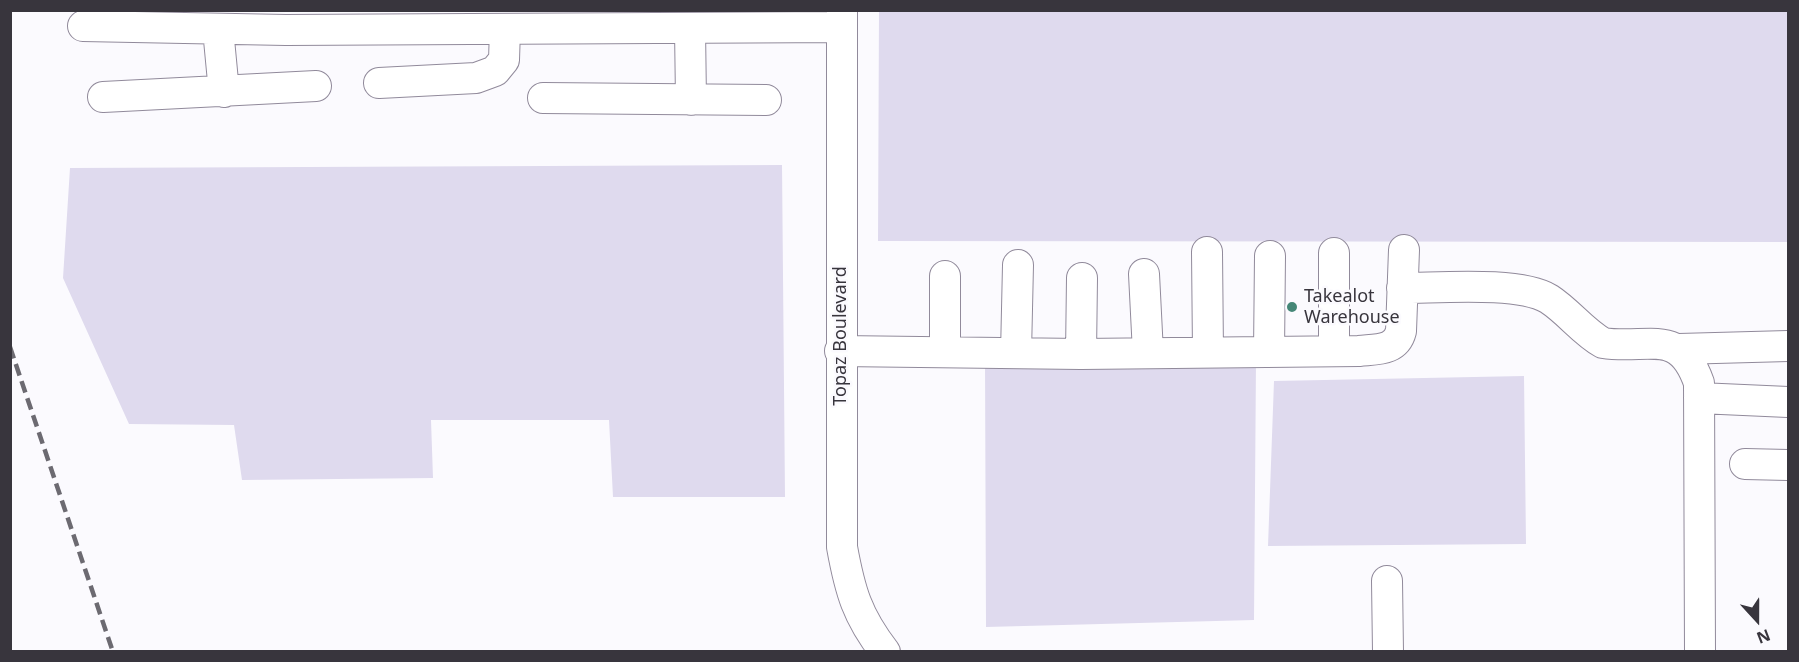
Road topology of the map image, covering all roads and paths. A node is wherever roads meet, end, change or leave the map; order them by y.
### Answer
1 (842, 19) edge
2 (83, 27) dead end
3 (218, 29) junction
4 (506, 29) junction
5 (690, 29) junction
6 (379, 83) dead end
7 (316, 86) dead end
8 (224, 92) junction
9 (103, 97) dead end
10 (543, 98) dead end
11 (691, 100) junction
12 (765, 100) dead end
13 (1404, 250) dead end
14 (1207, 252) dead end
15 (1334, 253) dead end
16 (1270, 256) dead end
17 (1017, 265) dead end
18 (1144, 274) dead end
19 (945, 276) dead end
20 (1082, 278) dead end
21 (1402, 288) junction
22 (1788, 346) edge
23 (1679, 349) junction
24 (840, 351) junction
25 (1334, 351) junction
26 (945, 352) junction
27 (1208, 352) junction
28 (1269, 352) junction
29 (1148, 353) junction
30 (1016, 354) junction
31 (1081, 354) junction
32 (1699, 398) junction
33 (1788, 402) edge
34 (1744, 464) dead end
35 (1788, 465) edge
36 (1387, 581) dead end
37 (885, 651) edge
38 (1388, 651) edge
39 (1700, 651) edge

1 - 5 street
1 - 24 street, Topaz Boulevard
2 - 3 street
3 - 4 street
3 - 8 street
4 - 5 street
4 - 6 street
5 - 11 street
7 - 8 street
8 - 9 street
10 - 11 street
11 - 12 street
13 - 21 street
14 - 27 street
15 - 25 street
16 - 28 street
17 - 30 street
18 - 29 street
19 - 26 street
20 - 31 street
21 - 23 street
21 - 25 street
22 - 23 street
23 - 32 street
24 - 26 street
24 - 37 street, Topaz Boulevard
25 - 28 street
26 - 30 street
27 - 28 street
27 - 29 street
29 - 31 street
30 - 31 street
32 - 33 street
32 - 39 street
34 - 35 street
36 - 38 street

